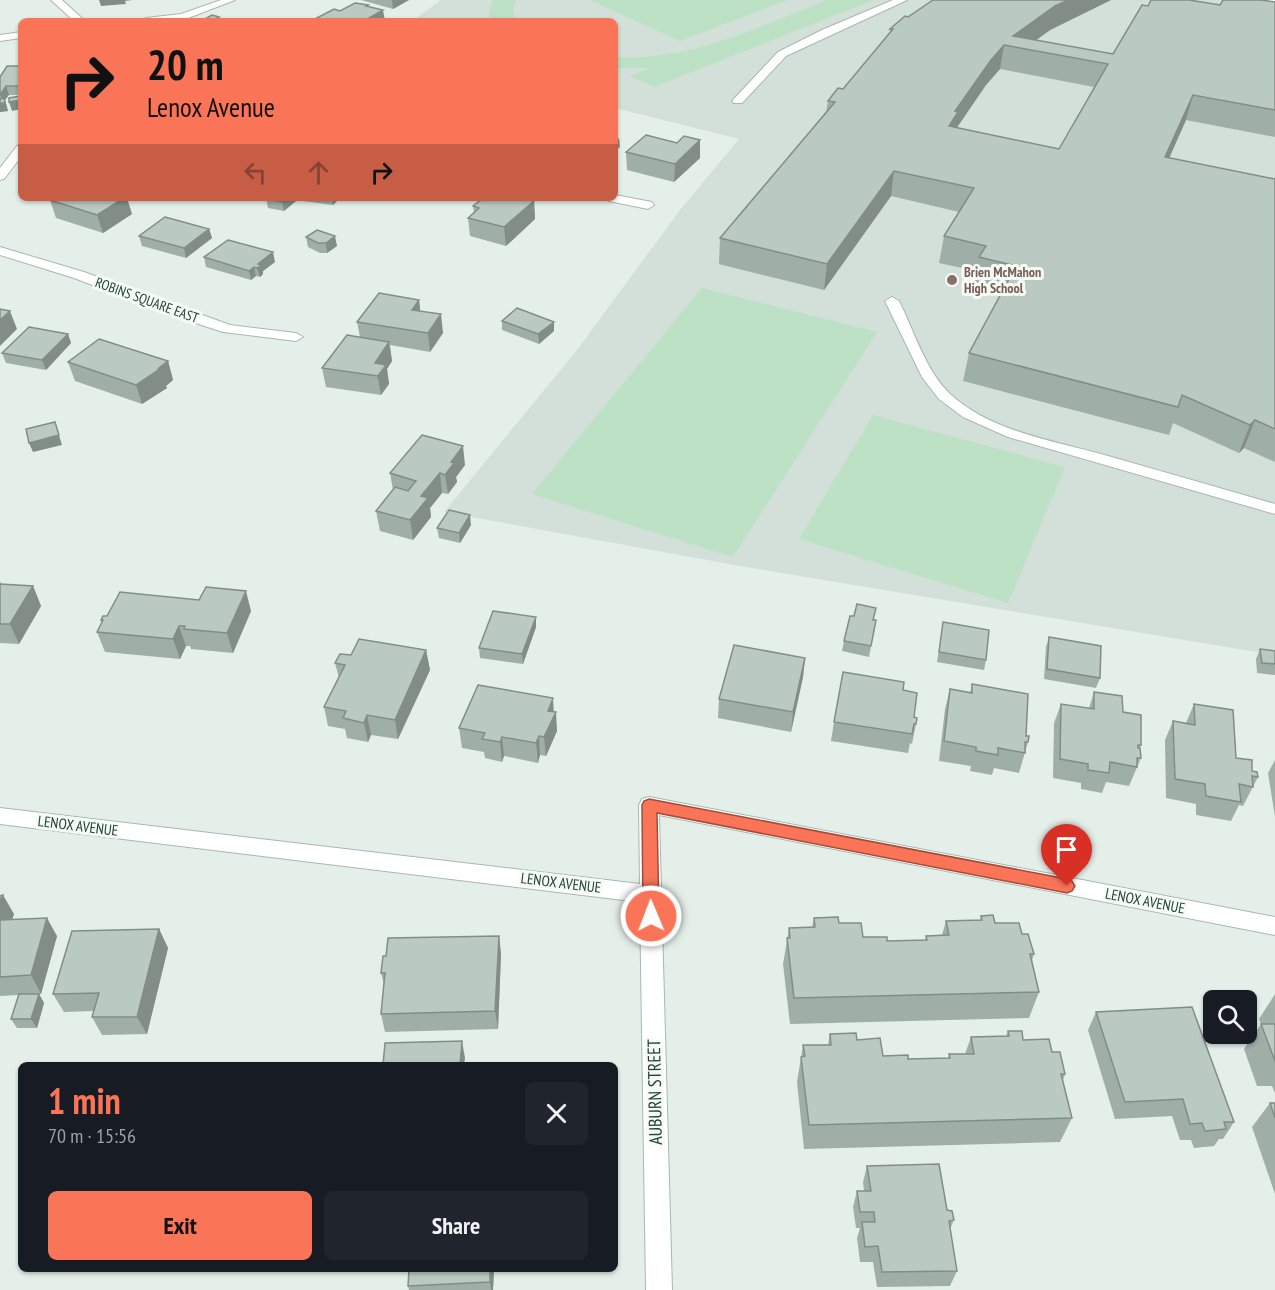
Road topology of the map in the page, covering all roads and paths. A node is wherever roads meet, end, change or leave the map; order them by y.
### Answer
1 (56, 0) edge
2 (230, 0) edge
3 (902, 0) edge
4 (1264, 0) edge
5 (1275, 3) edge
6 (77, 18) edge
7 (174, 18) edge
8 (18, 35) edge
9 (0, 38) edge
10 (738, 101) dead end
11 (18, 153) edge
12 (0, 176) edge
13 (618, 199) edge
14 (648, 205) dead end
15 (0, 250) edge
16 (892, 301) dead end
17 (296, 337) dead end
18 (1275, 509) edge
19 (0, 816) edge
20 (651, 894) junction
21 (1275, 926) edge
22 (659, 1290) edge

1 - 6 street
2 - 7 street
3 - 10 street
4 - 5 street
8 - 9 street
11 - 12 street
13 - 14 street
15 - 17 street, ROBINS SQUARE EAST
16 - 18 street
19 - 20 street, LENOX AVENUE
20 - 21 street, LENOX AVENUE
20 - 22 street, AUBURN STREET

